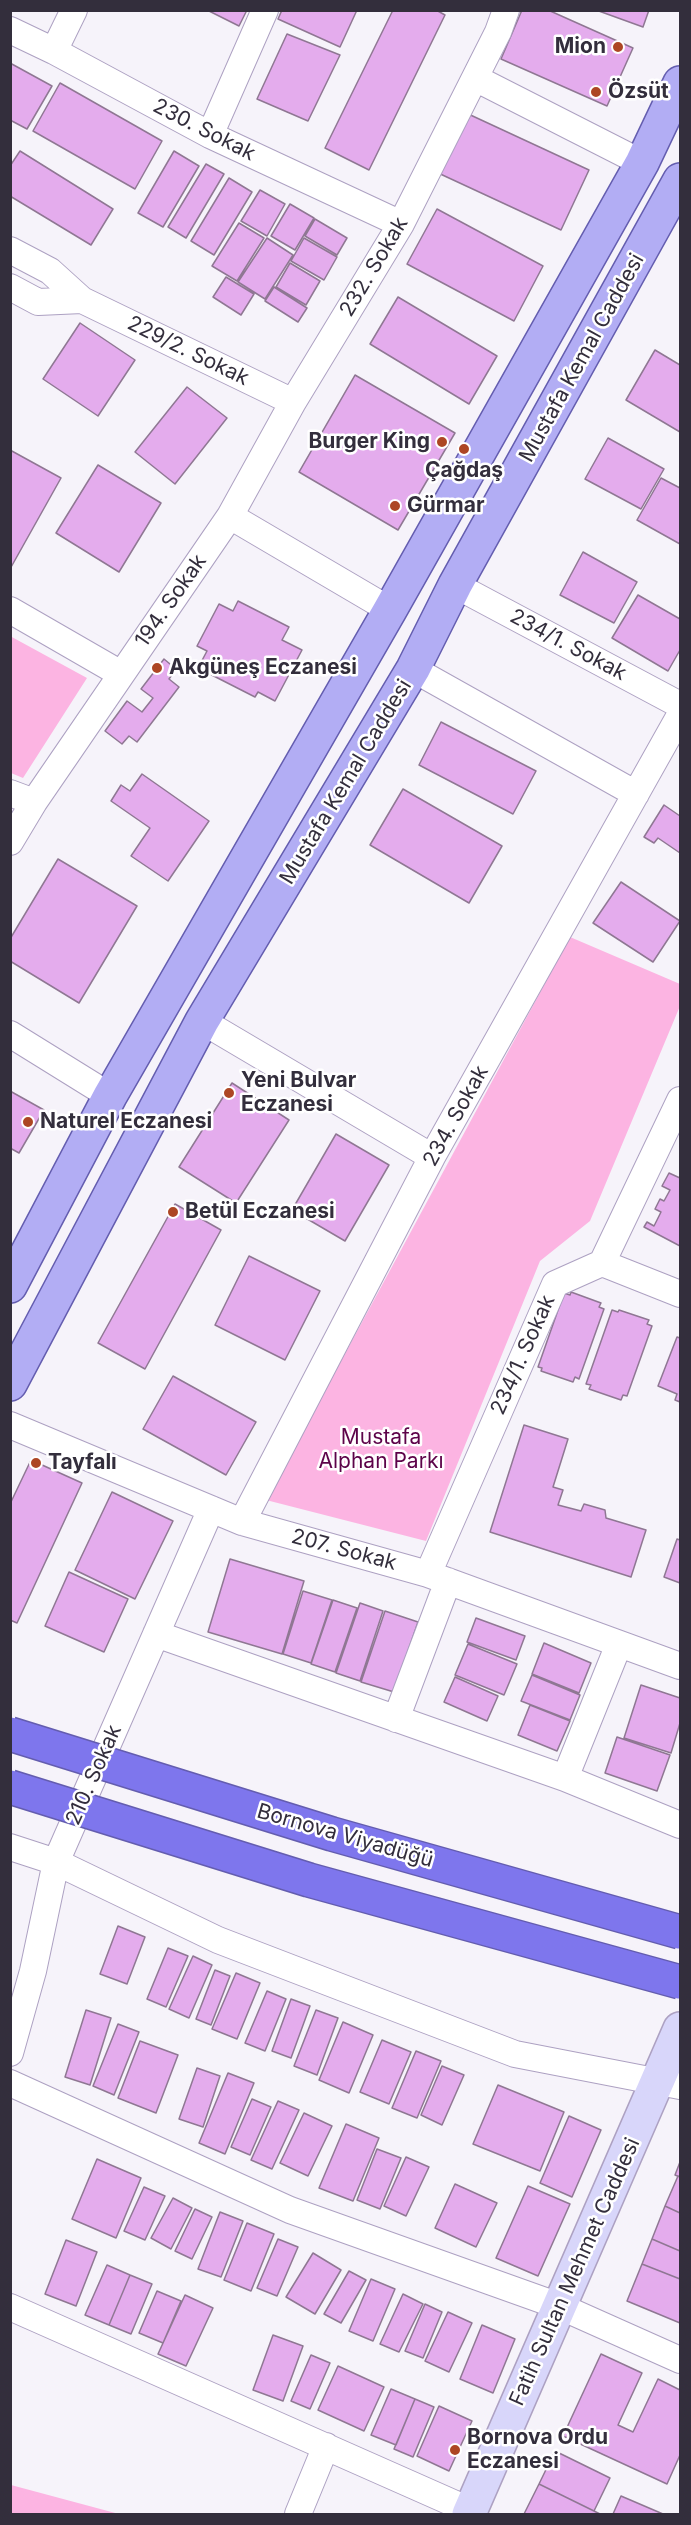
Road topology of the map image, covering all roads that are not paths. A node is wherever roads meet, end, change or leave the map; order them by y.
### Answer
1 (74, 10) edge
2 (265, 10) edge
3 (506, 10) edge
4 (10, 30) edge
5 (54, 51) junction
6 (475, 78) junction
7 (681, 83) edge
8 (210, 135) junction
9 (642, 163) junction
10 (681, 180) edge
11 (400, 224) junction
12 (10, 250) edge
13 (10, 287) edge
14 (82, 300) junction
15 (293, 402) junction
16 (230, 516) junction
17 (456, 585) junction
18 (10, 610) edge
19 (390, 610) junction
20 (414, 669) junction
21 (121, 674) junction
22 (681, 705) edge
23 (681, 715) edge
24 (10, 793) edge
25 (636, 794) junction
26 (34, 802) junction
27 (10, 842) edge
28 (202, 1021) junction
29 (10, 1034) edge
30 (110, 1096) junction
31 (681, 1100) edge
32 (432, 1156) junction
33 (602, 1263) junction
34 (10, 1286) edge
35 (681, 1294) edge
36 (10, 1384) edge
37 (10, 1425) edge
38 (211, 1509) junction
39 (242, 1522) junction
40 (438, 1577) junction
41 (156, 1634) junction
42 (619, 1644) junction
43 (681, 1666) edge
44 (396, 1719) junction
45 (10, 1734) edge
46 (565, 1778) junction
47 (10, 1787) edge
48 (681, 1825) edge
49 (10, 1847) edge
50 (56, 1862) junction
51 (681, 1932) edge
52 (681, 1982) edge
53 (681, 2029) edge
54 (10, 2053) edge
55 (10, 2083) edge
56 (669, 2083) edge
57 (10, 2307) edge
58 (559, 2307) junction
59 (681, 2360) edge
60 (326, 2446) junction
61 (470, 2513) edge
62 (298, 2514) edge

1 - 5 street
2 - 8 street
3 - 6 street, 232. Sokak
4 - 5 street, 230. Sokak
5 - 8 street, 230. Sokak
6 - 9 street
6 - 11 street, 232. Sokak
7 - 9 main road, Mustafa Kemal Caddesi
8 - 11 street, 230. Sokak
9 - 19 main road, Mustafa Kemal Caddesi
10 - 17 main road, Mustafa Kemal Caddesi
11 - 15 street, 232. Sokak
12 - 14 street
13 - 14 street
14 - 15 street, 229/2. Sokak
15 - 16 street, 232. Sokak
16 - 19 street
16 - 21 street, 194. Sokak
17 - 20 main road, Mustafa Kemal Caddesi
17 - 22 street, 234/1. Sokak
18 - 21 street
19 - 30 main road, Mustafa Kemal Caddesi
20 - 25 street
20 - 28 main road, Mustafa Kemal Caddesi
21 - 26 street, 194. Sokak
23 - 25 street, 234. Sokak
24 - 26 street
25 - 32 street, 234. Sokak
26 - 27 street, 194. Sokak
28 - 32 street
28 - 36 main road, Mustafa Kemal Caddesi
29 - 30 street
30 - 34 main road, Mustafa Kemal Caddesi
31 - 33 street
32 - 39 street, 234. Sokak
33 - 35 street
33 - 40 street, 234/1. Sokak
37 - 38 street, 207. Sokak
38 - 39 street, 207. Sokak
38 - 41 street, 210. Sokak
39 - 40 street, 207. Sokak
40 - 42 street, 207. Sokak
40 - 44 street, 234/1. Sokak
41 - 44 street
41 - 50 street, 210. Sokak
42 - 43 street, 207. Sokak
42 - 46 street
44 - 46 street
45 - 51 highway, Bornova Viyadüğü, bridge
46 - 48 street
47 - 52 highway, bridge
49 - 50 street
50 - 54 street, 210. Sokak
50 - 56 street
53 - 56 main road, Fatih Sultan Mehmet Caddesi
55 - 58 street
56 - 58 main road, Fatih Sultan Mehmet Caddesi
57 - 60 street
58 - 59 street
58 - 61 main road, Fatih Sultan Mehmet Caddesi
60 - 61 street
60 - 62 street

